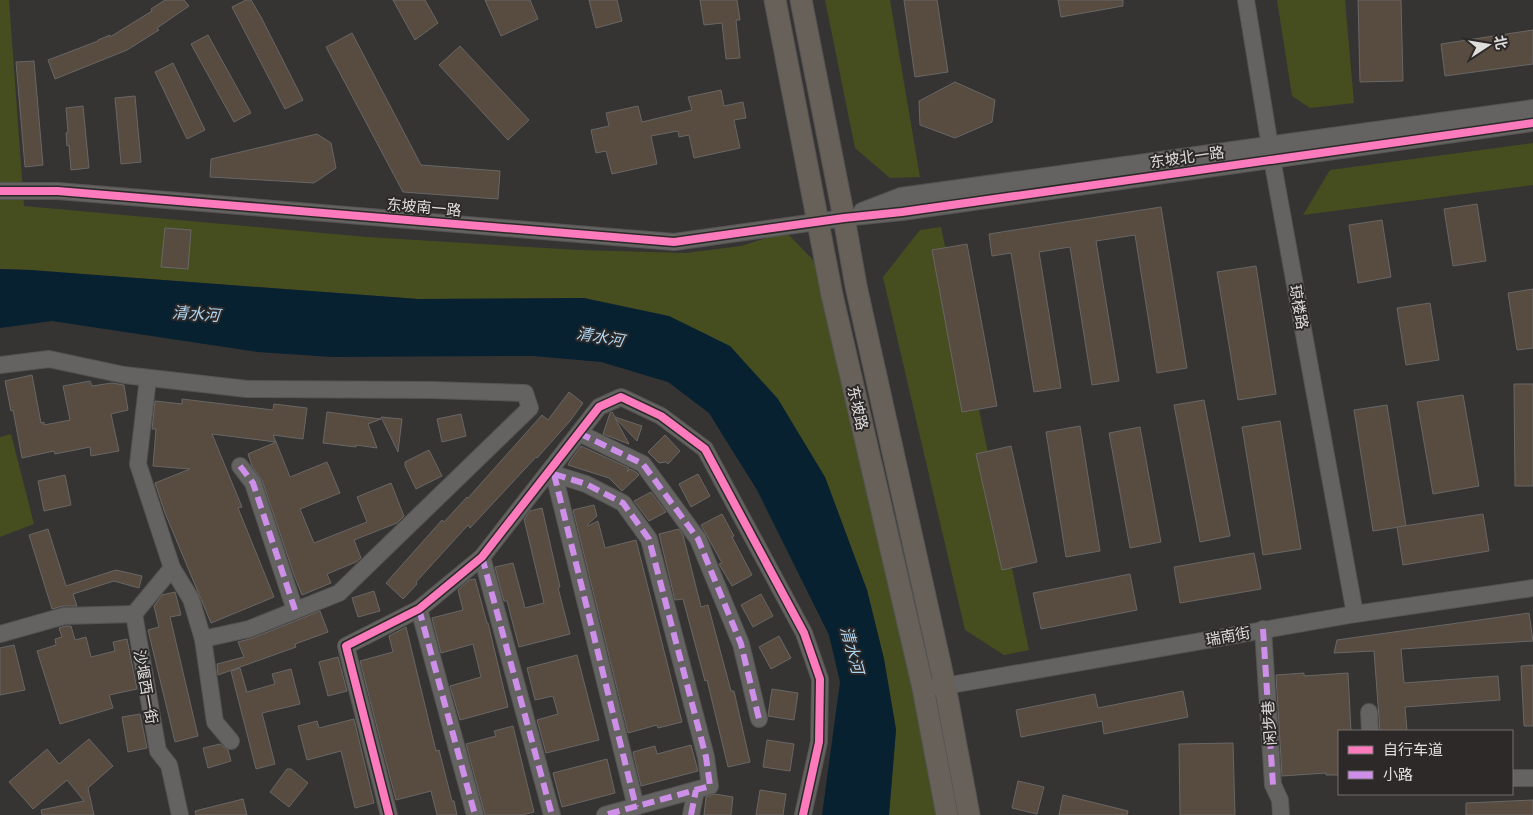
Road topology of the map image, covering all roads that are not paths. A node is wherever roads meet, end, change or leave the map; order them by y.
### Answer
1 (775, 0) edge
2 (801, 0) edge
3 (1246, 0) edge
4 (1533, 108) edge
5 (1533, 123) edge
6 (1270, 152) junction
7 (0, 191) edge
8 (844, 218) junction
9 (818, 222) junction
10 (0, 365) edge
11 (148, 378) junction
12 (579, 433) junction
13 (240, 466) dead end
14 (482, 556) junction
15 (172, 568) junction
16 (1533, 588) edge
17 (419, 609) junction
18 (295, 610) junction
19 (134, 614) junction
20 (1355, 614) junction
21 (1263, 629) junction
22 (0, 634) edge
23 (203, 638) junction
24 (945, 686) junction
25 (923, 688) junction
26 (1369, 712) dead end
27 (759, 719) dead end
28 (1370, 730) edge
29 (231, 741) dead end
30 (1513, 778) edge
31 (1533, 778) edge
32 (696, 790) junction
33 (636, 806) junction
34 (180, 815) edge
35 (389, 815) edge
36 (474, 815) edge
37 (552, 815) edge
38 (605, 815) edge
39 (691, 815) edge
40 (803, 815) edge
41 (947, 815) edge
42 (970, 815) edge
43 (1281, 815) edge

1 - 9 main road, 东坡路
2 - 8 main road, 东坡路
3 - 6 street, 琼楼路
4 - 6 street, 东坡北一路
5 - 6 street, 东坡北一路
6 - 8 street, 东坡北一路
6 - 20 street, 琼楼路
7 - 9 street, 东坡南一路
8 - 9 street, 东坡南一路
8 - 24 main road, 东坡路
9 - 25 main road, 东坡路
10 - 11 street
11 - 15 street
11 - 18 street
12 - 14 street
12 - 27 street
12 - 40 street
13 - 18 street
14 - 17 street
14 - 37 street
15 - 19 street
15 - 23 street
16 - 20 street, 瑞南街
17 - 35 street
17 - 36 street
18 - 23 street
19 - 22 street
19 - 34 street, 沙堰西一街
20 - 21 street, 瑞南街
21 - 24 street, 瑞南街
21 - 43 street, 闲步巷
23 - 29 street
24 - 25 street, 瑞南街
24 - 42 main road, 东坡路
25 - 41 main road, 东坡路
26 - 28 street
30 - 31 street
32 - 33 street
32 - 33 street
32 - 39 street
33 - 38 street

